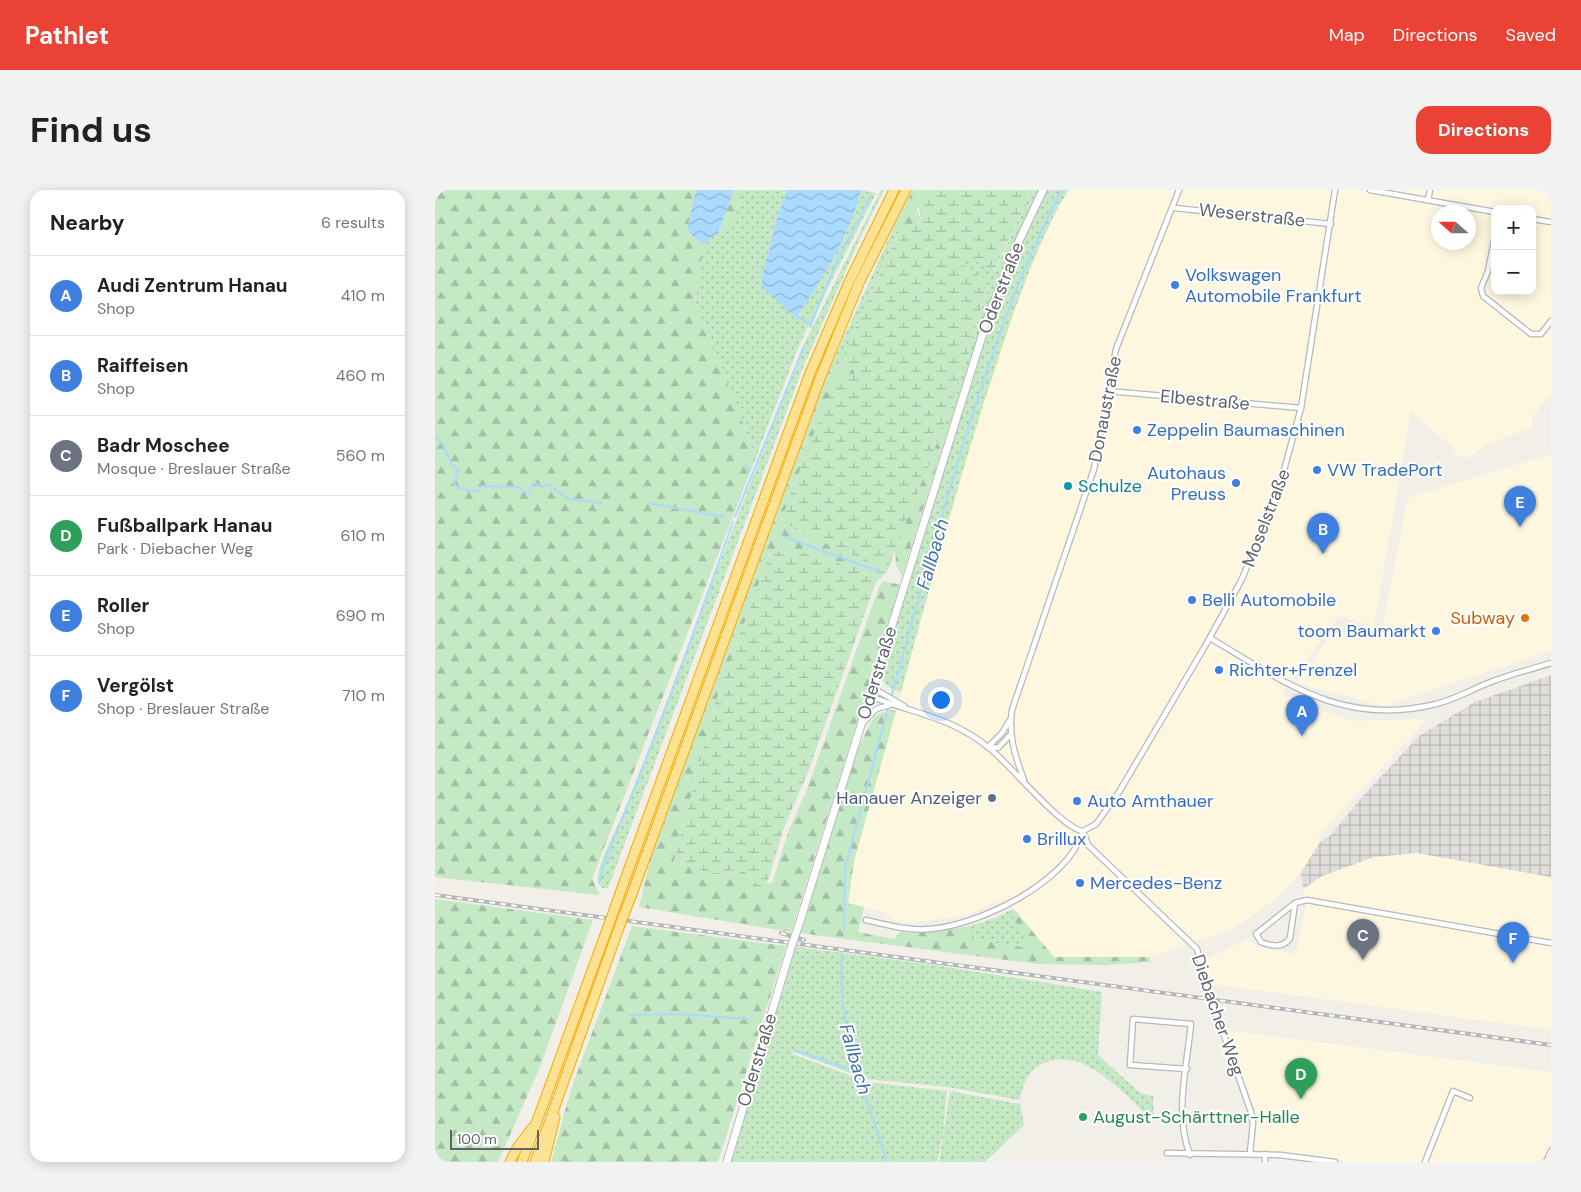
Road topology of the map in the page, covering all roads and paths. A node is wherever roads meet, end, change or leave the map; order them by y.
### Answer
1 (894, 190) edge
2 (906, 190) edge
3 (1043, 190) edge
4 (1179, 190) edge
5 (1335, 190) edge
6 (1370, 190) edge
7 (1430, 190) edge
8 (1428, 200) junction
9 (1174, 208) junction
10 (1491, 211) edge
11 (1536, 219) edge
12 (1551, 222) edge
13 (1331, 224) junction
14 (1492, 250) edge
15 (1551, 321) edge
16 (1108, 391) junction
17 (1301, 408) junction
18 (1210, 638) junction
19 (1551, 663) edge
20 (873, 688) junction
21 (870, 696) junction
22 (884, 704) junction
23 (904, 706) junction
24 (1011, 717) junction
25 (860, 727) junction
26 (1011, 734) junction
27 (988, 747) junction
28 (1025, 784) junction
29 (1083, 831) junction
30 (1295, 903) junction
31 (866, 920) dead end
32 (1551, 944) edge
33 (1187, 1070) junction
34 (558, 1096) junction
35 (1470, 1098) dead end
36 (537, 1122) junction
37 (1551, 1151) edge
38 (1167, 1153) dead end
39 (1250, 1153) junction
40 (1265, 1154) junction
41 (1190, 1155) junction
42 (510, 1162) edge
43 (522, 1162) edge
44 (535, 1162) edge
45 (544, 1162) edge
46 (727, 1162) edge
47 (1265, 1162) edge
48 (1335, 1162) edge
49 (1425, 1162) edge
50 (1547, 1162) edge

1 - 36 highway, bridge
2 - 34 highway, bridge
3 - 20 street, Oderstraße
4 - 9 street, Donaustraße
5 - 13 street, Moselstraße
6 - 8 street
7 - 8 street
8 - 10 street
9 - 13 street, Weserstraße
9 - 16 street, Donaustraße
11 - 12 street
13 - 17 street, Moselstraße
14 - 15 street
16 - 17 street, Elbestraße
16 - 24 street, Donaustraße
17 - 18 street, Moselstraße
18 - 19 street
18 - 29 street, Moselstraße
20 - 21 street, Oderstraße
20 - 23 street
21 - 22 street
21 - 25 street, Oderstraße
22 - 23 street
22 - 25 street
23 - 27 street
24 - 26 street, Donaustraße
24 - 27 street, Donaustraße
25 - 46 street, Oderstraße, bridge
26 - 27 street
26 - 28 street, Donaustraße
27 - 28 street
28 - 29 street
29 - 31 street, Moselstraße
29 - 39 street, Diebacher Weg
30 - 30 street
30 - 32 street
33 - 33 street
33 - 41 street
34 - 44 highway
34 - 45 highway
35 - 49 street
36 - 42 highway
36 - 43 highway
37 - 50 street
38 - 41 street
39 - 40 street
39 - 41 street
40 - 47 street
40 - 48 street

